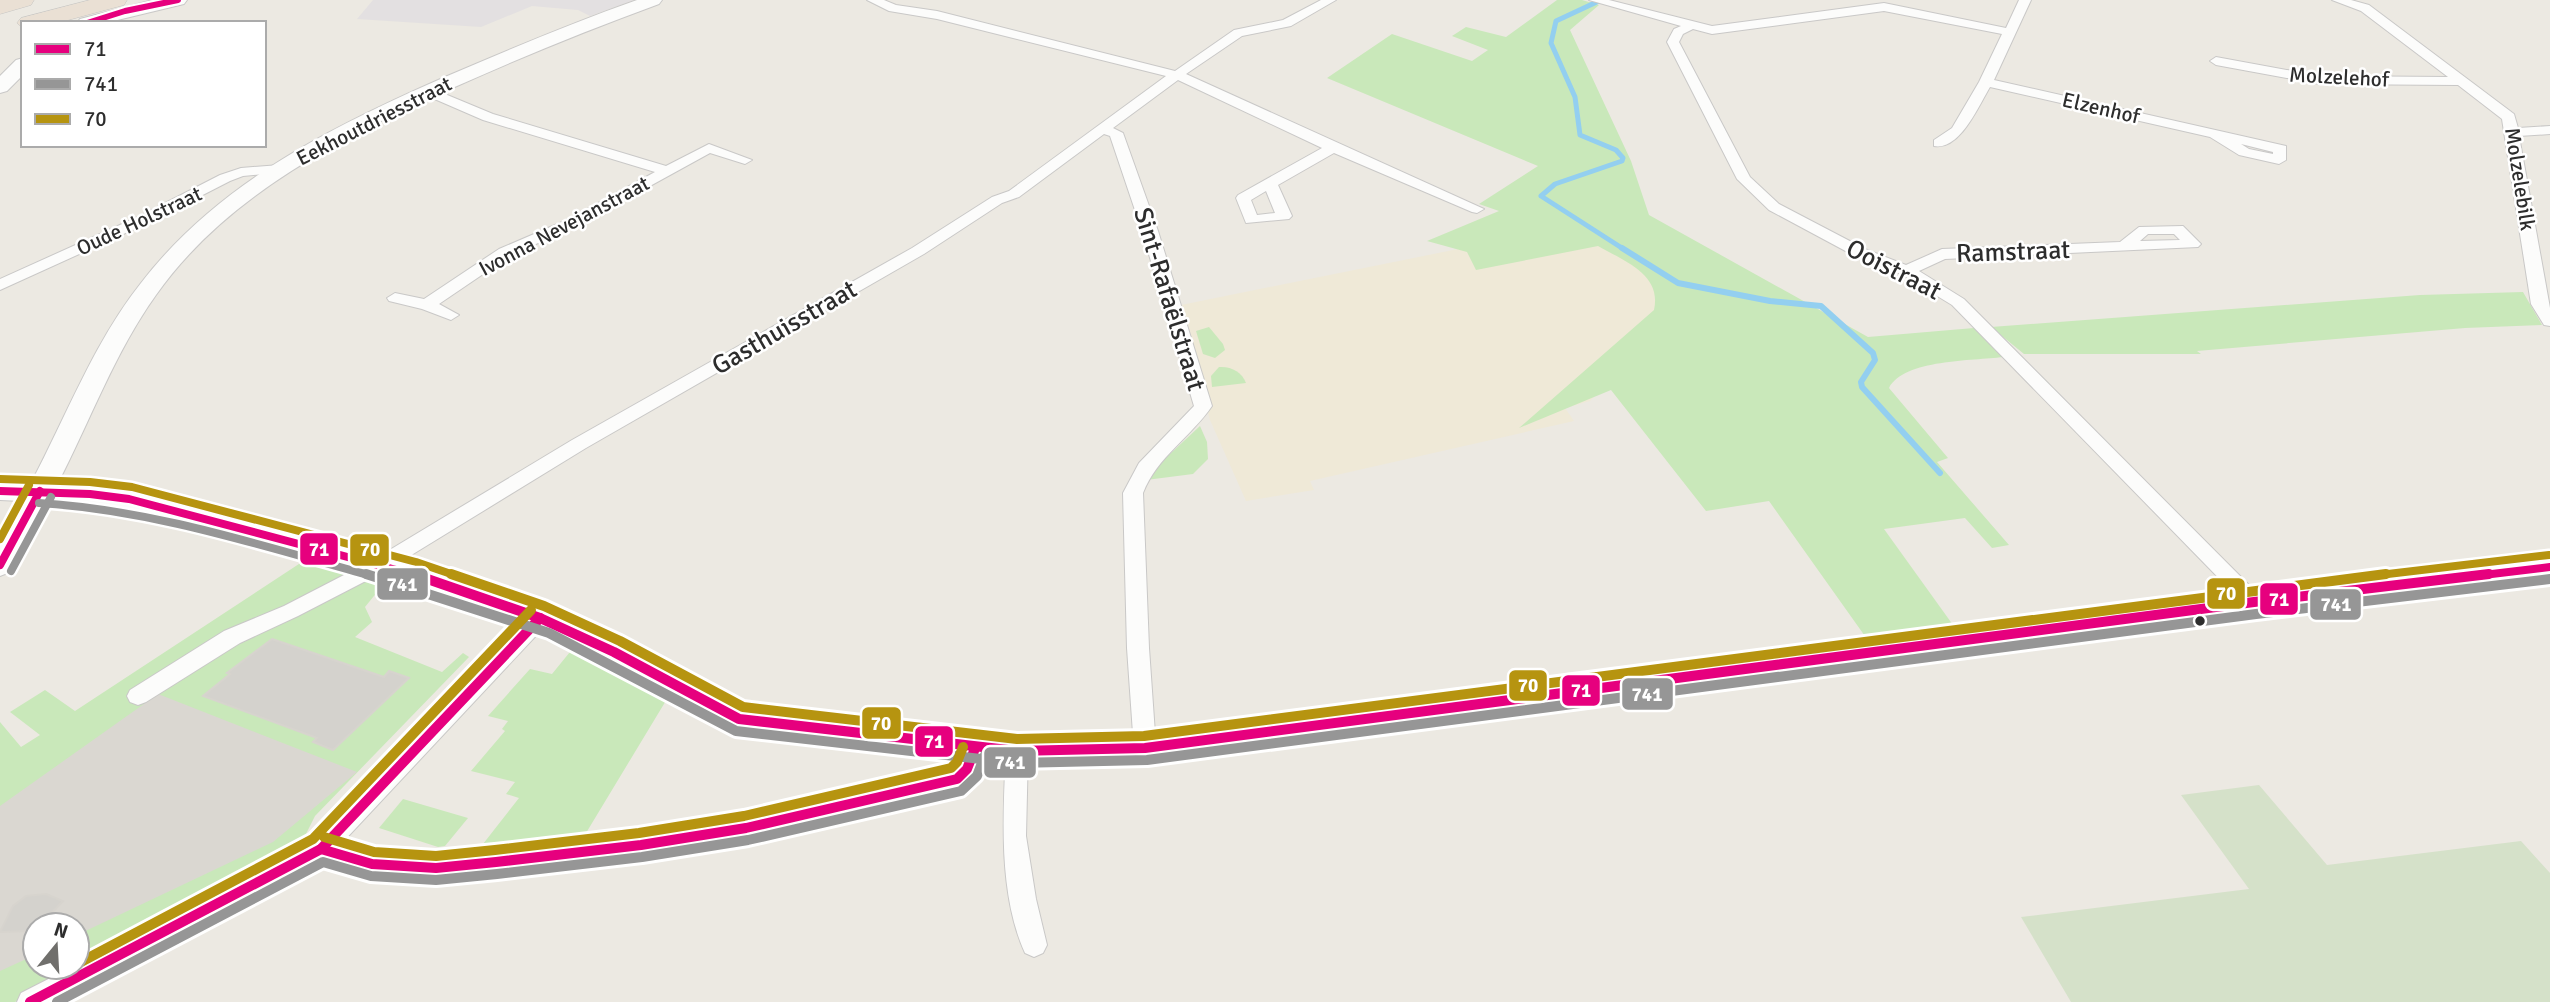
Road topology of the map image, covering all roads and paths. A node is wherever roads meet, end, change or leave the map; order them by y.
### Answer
1 (23, 0) edge
2 (60, 0) edge
3 (76, 0) edge
4 (116, 0) edge
5 (178, 0) edge
6 (653, 0) edge
7 (873, 0) edge
8 (1330, 0) edge
9 (2025, 0) edge
10 (2338, 0) edge
11 (1599, 1) edge
12 (10, 21) edge
13 (92, 21) edge
14 (1689, 26) junction
15 (2009, 32) junction
16 (2216, 61) dead end
17 (21, 66) edge
18 (1177, 75) junction
19 (2462, 81) junction
20 (1986, 82) junction
21 (0, 87) edge
22 (428, 91) junction
23 (1103, 129) junction
24 (2550, 130) edge
25 (2513, 132) junction
26 (2215, 134) dead end
27 (1939, 143) dead end
28 (1333, 148) junction
29 (745, 160) dead end
30 (280, 169) junction
31 (667, 171) junction
32 (1270, 183) dead end
33 (1477, 209) dead end
34 (2124, 247) dead end
35 (1907, 271) junction
36 (0, 285) edge
37 (395, 298) dead end
38 (427, 306) junction
39 (451, 315) dead end
40 (2550, 321) edge
41 (0, 491) edge
42 (40, 491) junction
43 (0, 565) edge
44 (380, 565) junction
45 (2550, 567) edge
46 (2254, 602) junction
47 (540, 618) junction
48 (138, 696) dead end
49 (975, 748) junction
50 (1145, 748) junction
51 (1017, 751) junction
52 (321, 849) junction
53 (1034, 945) dead end
54 (30, 1002) edge

1 - 12 highway
2 - 12 highway
3 - 12 highway
4 - 12 highway
5 - 13 street
6 - 22 street, Eekhoutdriesstraat
7 - 18 street
8 - 18 street, Gasthuisstraat
9 - 15 street
10 - 19 street, Molzelebilk
11 - 14 street
14 - 15 street
14 - 35 street, Ooistraat
15 - 20 street
16 - 19 street, Molzelehof
17 - 21 street
18 - 23 street, Gasthuisstraat
18 - 28 street
19 - 25 street, Molzelebilk
20 - 26 street, Elzenhof
20 - 27 street
22 - 30 street, Eekhoutdriesstraat
22 - 31 street, Ivonna Nevejanstraat
23 - 44 street, Gasthuisstraat
23 - 50 street, Sint-Rafaëlstraat
24 - 25 street
25 - 40 street, Molzelebilk
28 - 32 street
28 - 33 street
29 - 31 street, Ivonna Nevejanstraat
30 - 36 street, Oude Holstraat
30 - 42 street, Eekhoutdriesstraat
31 - 38 street, Ivonna Nevejanstraat
34 - 35 street, Ramstraat
35 - 46 street, Ooistraat
37 - 38 street
38 - 39 street
41 - 42 street
42 - 43 street, Eekhoutdriesstraat
42 - 44 street
44 - 47 street
44 - 48 street, Gasthuisstraat
45 - 46 street
46 - 50 street
47 - 49 street
47 - 52 street
49 - 51 street
49 - 52 street
50 - 51 street
51 - 53 street
52 - 54 street

